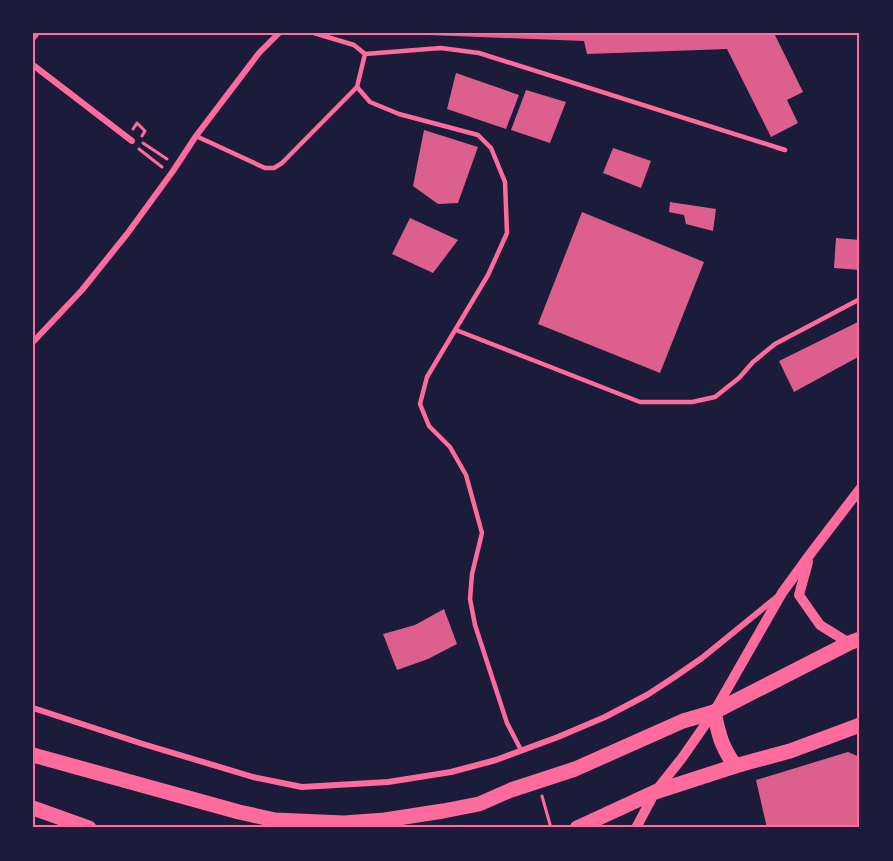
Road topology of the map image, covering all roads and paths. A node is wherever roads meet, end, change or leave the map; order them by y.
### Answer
1 (37, 33) edge
2 (279, 33) edge
3 (314, 33) edge
4 (33, 38) edge
5 (365, 54) junction
6 (33, 65) edge
7 (357, 87) junction
8 (196, 136) junction
9 (132, 142) junction
10 (785, 150) dead end
11 (177, 165) junction
12 (171, 173) junction
13 (860, 299) edge
14 (456, 330) junction
15 (33, 342) edge
16 (860, 489) edge
17 (811, 553) junction
18 (782, 593) junction
19 (854, 641) edge
20 (33, 708) edge
21 (714, 712) junction
22 (860, 725) edge
23 (521, 750) junction
24 (33, 755) edge
25 (735, 766) junction
26 (655, 792) junction
27 (33, 808) edge
28 (584, 827) edge
29 (88, 828) edge
30 (636, 828) edge

1 - 4 street
2 - 8 street
3 - 5 lane
5 - 7 lane
5 - 10 lane
6 - 9 street
7 - 8 lane
7 - 14 lane
8 - 11 street
9 - 11 path
9 - 12 path
11 - 12 street
12 - 15 street
13 - 14 lane
14 - 23 lane
16 - 17 street
17 - 18 street
17 - 19 street
18 - 21 street
18 - 23 street
19 - 21 main road
20 - 23 street
21 - 24 main road
21 - 25 main road
21 - 26 street
22 - 25 main road
25 - 26 main road
26 - 28 main road
26 - 30 street
27 - 29 main road

